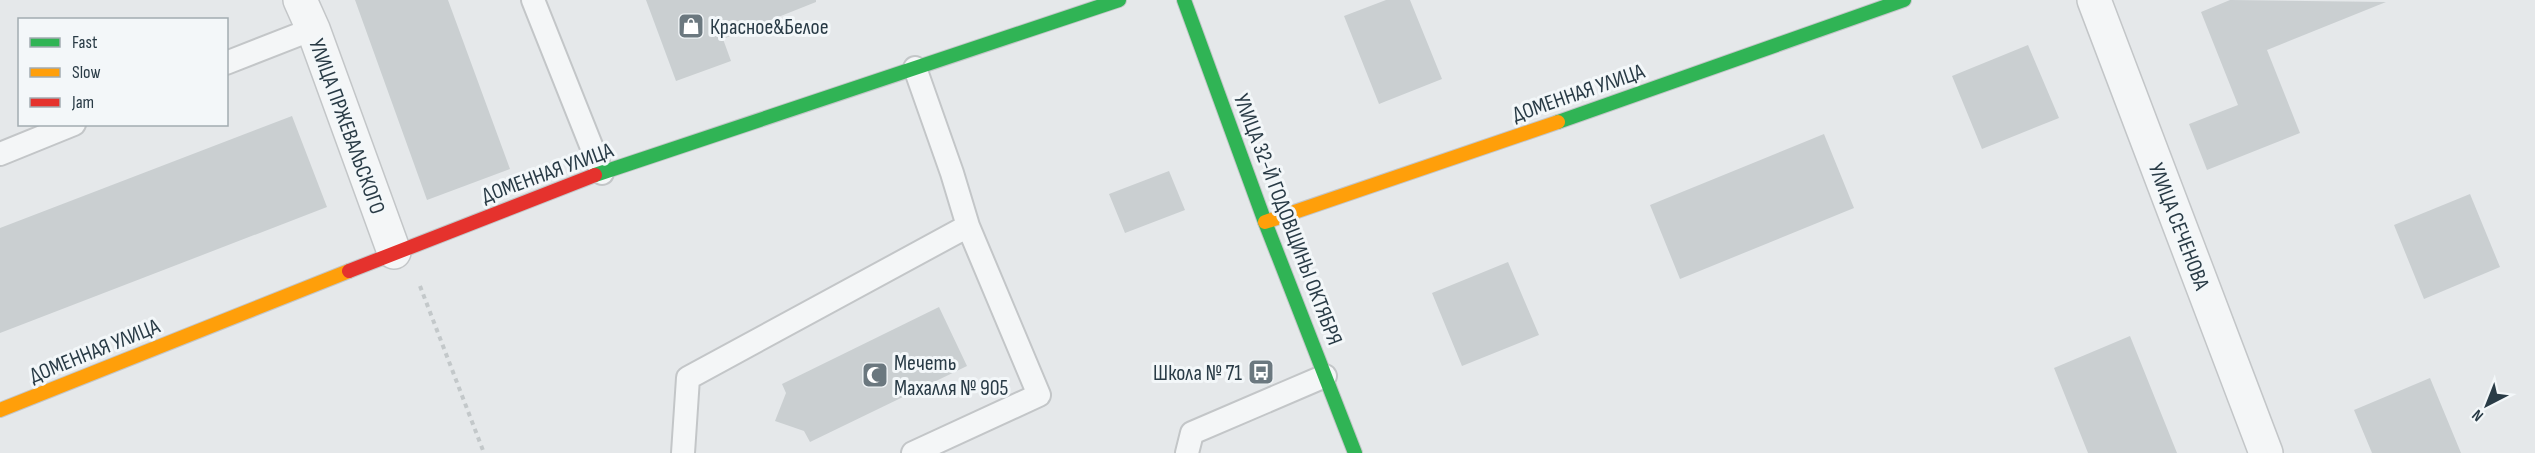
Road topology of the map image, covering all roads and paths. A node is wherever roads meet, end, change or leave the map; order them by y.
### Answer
1 (533, 0) edge
2 (1119, 0) edge
3 (1184, 0) edge
4 (1904, 0) edge
5 (2094, 0) edge
6 (306, 14) edge
7 (228, 62) edge
8 (915, 68) junction
9 (69, 126) edge
10 (0, 154) edge
11 (602, 173) junction
12 (1265, 222) junction
13 (968, 226) junction
14 (400, 250) junction
15 (1325, 376) junction
16 (0, 410) edge
17 (484, 453) edge
18 (683, 453) edge
19 (913, 453) edge
20 (1187, 453) edge
21 (1355, 453) edge
22 (2266, 453) edge

1 - 11 lane
2 - 8 street, ДОМЕННАЯ УЛИЦА
3 - 12 street, УЛИЦА 32-Й ГОДОВЩИНЫ ОКТЯБРЯ
4 - 12 street, ДОМЕННАЯ УЛИЦА
5 - 22 street, УЛИЦА СЕЧЕНОВА
6 - 7 lane
6 - 14 street, УЛИЦА ПРЖЕВАЛЬСКОГО
8 - 11 street, ДОМЕННАЯ УЛИЦА
8 - 13 lane
9 - 10 lane
11 - 14 street, ДОМЕННАЯ УЛИЦА
12 - 15 street, УЛИЦА 32-Й ГОДОВЩИНЫ ОКТЯБРЯ
13 - 18 lane
13 - 19 lane
14 - 16 street, ДОМЕННАЯ УЛИЦА
14 - 17 path
15 - 20 lane
15 - 21 street, УЛИЦА 32-Й ГОДОВЩИНЫ ОКТЯБРЯ

